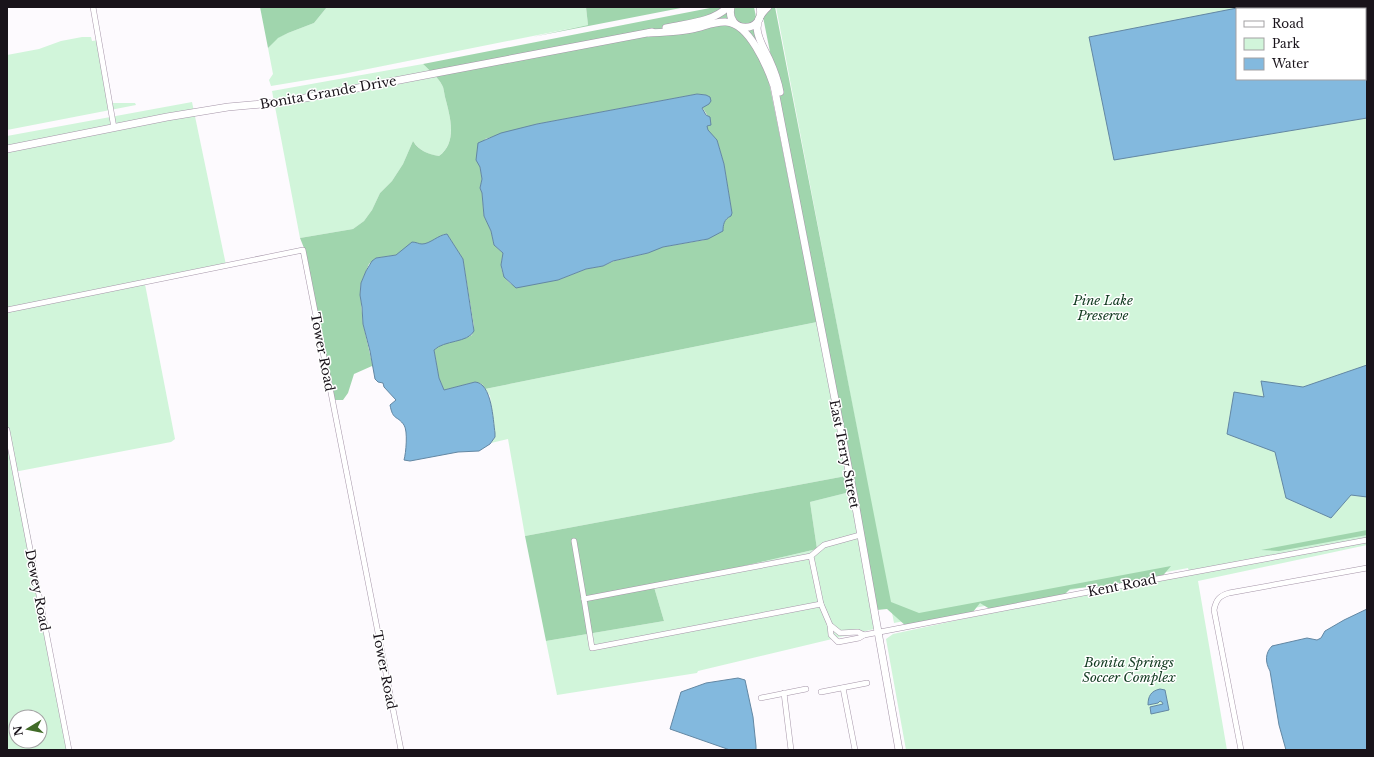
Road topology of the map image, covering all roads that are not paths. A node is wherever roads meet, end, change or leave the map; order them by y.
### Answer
1 (93, 7) edge
2 (730, 7) edge
3 (760, 7) edge
4 (768, 7) edge
5 (759, 19) junction
6 (737, 25) junction
7 (649, 33) junction
8 (114, 128) junction
9 (7, 149) edge
10 (788, 159) junction
11 (7, 310) edge
12 (7, 430) edge
13 (860, 535) junction
14 (1367, 540) edge
15 (574, 541) dead end
16 (811, 556) junction
17 (1367, 568) edge
18 (584, 599) junction
19 (821, 604) junction
20 (830, 625) junction
21 (837, 630) junction
22 (878, 634) junction
23 (864, 636) junction
24 (832, 637) junction
25 (867, 683) dead end
26 (843, 688) junction
27 (806, 689) dead end
28 (821, 692) dead end
29 (784, 693) junction
30 (761, 698) dead end
31 (69, 750) edge
32 (401, 750) edge
33 (791, 750) edge
34 (855, 750) edge
35 (899, 750) edge
36 (1242, 750) edge

1 - 8 street
2 - 6 street
2 - 7 street, Bonita Grande Drive
3 - 5 street, East Terry Street
4 - 5 street
5 - 6 street, Bonita Grande Drive
5 - 10 street, East Terry Street
6 - 7 street, Bonita Grande Drive
6 - 10 street, East Terry Street
7 - 8 street, Bonita Grande Drive
8 - 9 street, Bonita Grande Drive
10 - 13 street, East Terry Street
11 - 32 street, Tower Road
12 - 31 street, Dewey Road
13 - 16 street
13 - 22 street, East Terry Street
14 - 22 street, Kent Road
15 - 18 street
16 - 18 street
16 - 19 street
17 - 36 street
18 - 19 street
19 - 20 street
20 - 21 street
20 - 24 street
21 - 23 street
21 - 24 street
22 - 23 street, Kent Road
22 - 35 street, East Terry Street
23 - 24 street
25 - 26 street
26 - 28 street
26 - 34 street
27 - 29 street
29 - 30 street
29 - 33 street

